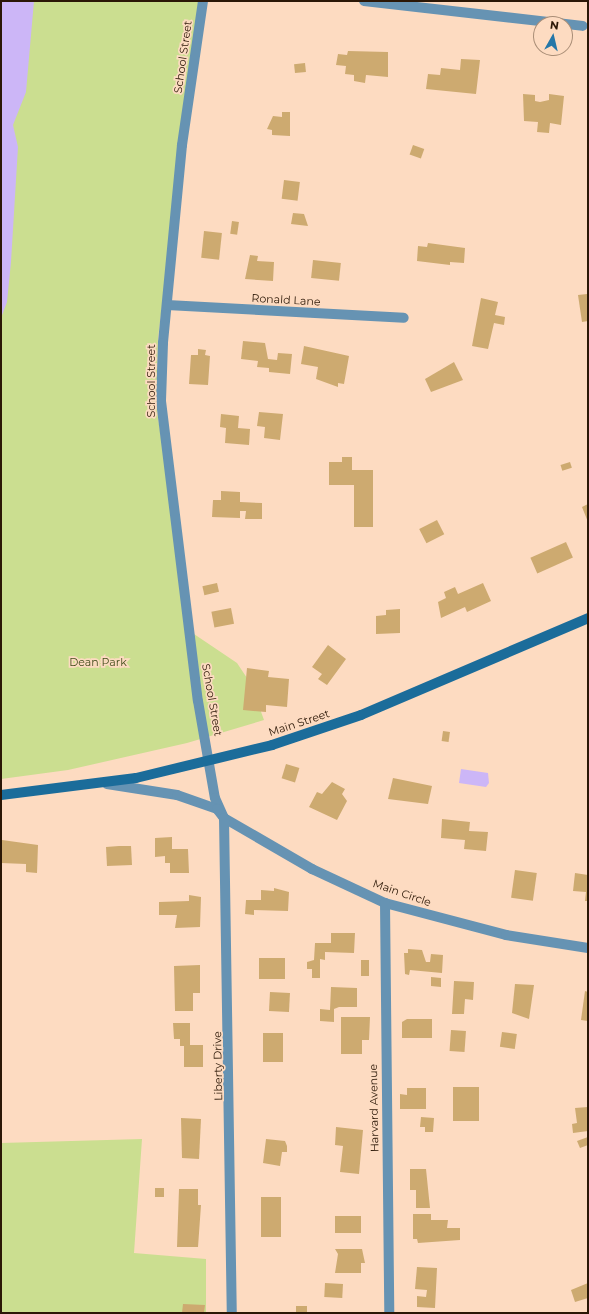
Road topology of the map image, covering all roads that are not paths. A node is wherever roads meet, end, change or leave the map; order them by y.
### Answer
1 (203, 1) edge
2 (364, 1) edge
3 (583, 26) dead end
4 (166, 305) junction
5 (404, 318) dead end
6 (588, 618) edge
7 (210, 760) junction
8 (98, 783) junction
9 (1, 794) edge
10 (224, 818) junction
11 (385, 903) junction
12 (588, 948) edge
13 (232, 1313) edge
14 (389, 1313) edge

1 - 4 street, School Street
2 - 3 street
4 - 5 street, Ronald Lane
4 - 7 street, School Street
6 - 7 main road, Main Street
7 - 8 main road, Main Street
7 - 10 street
8 - 9 main road, Main Street
8 - 10 street, Main Circle
10 - 11 street, Main Circle
10 - 13 street, Liberty Drive
11 - 12 street, Main Circle
11 - 14 street, Harvard Avenue

